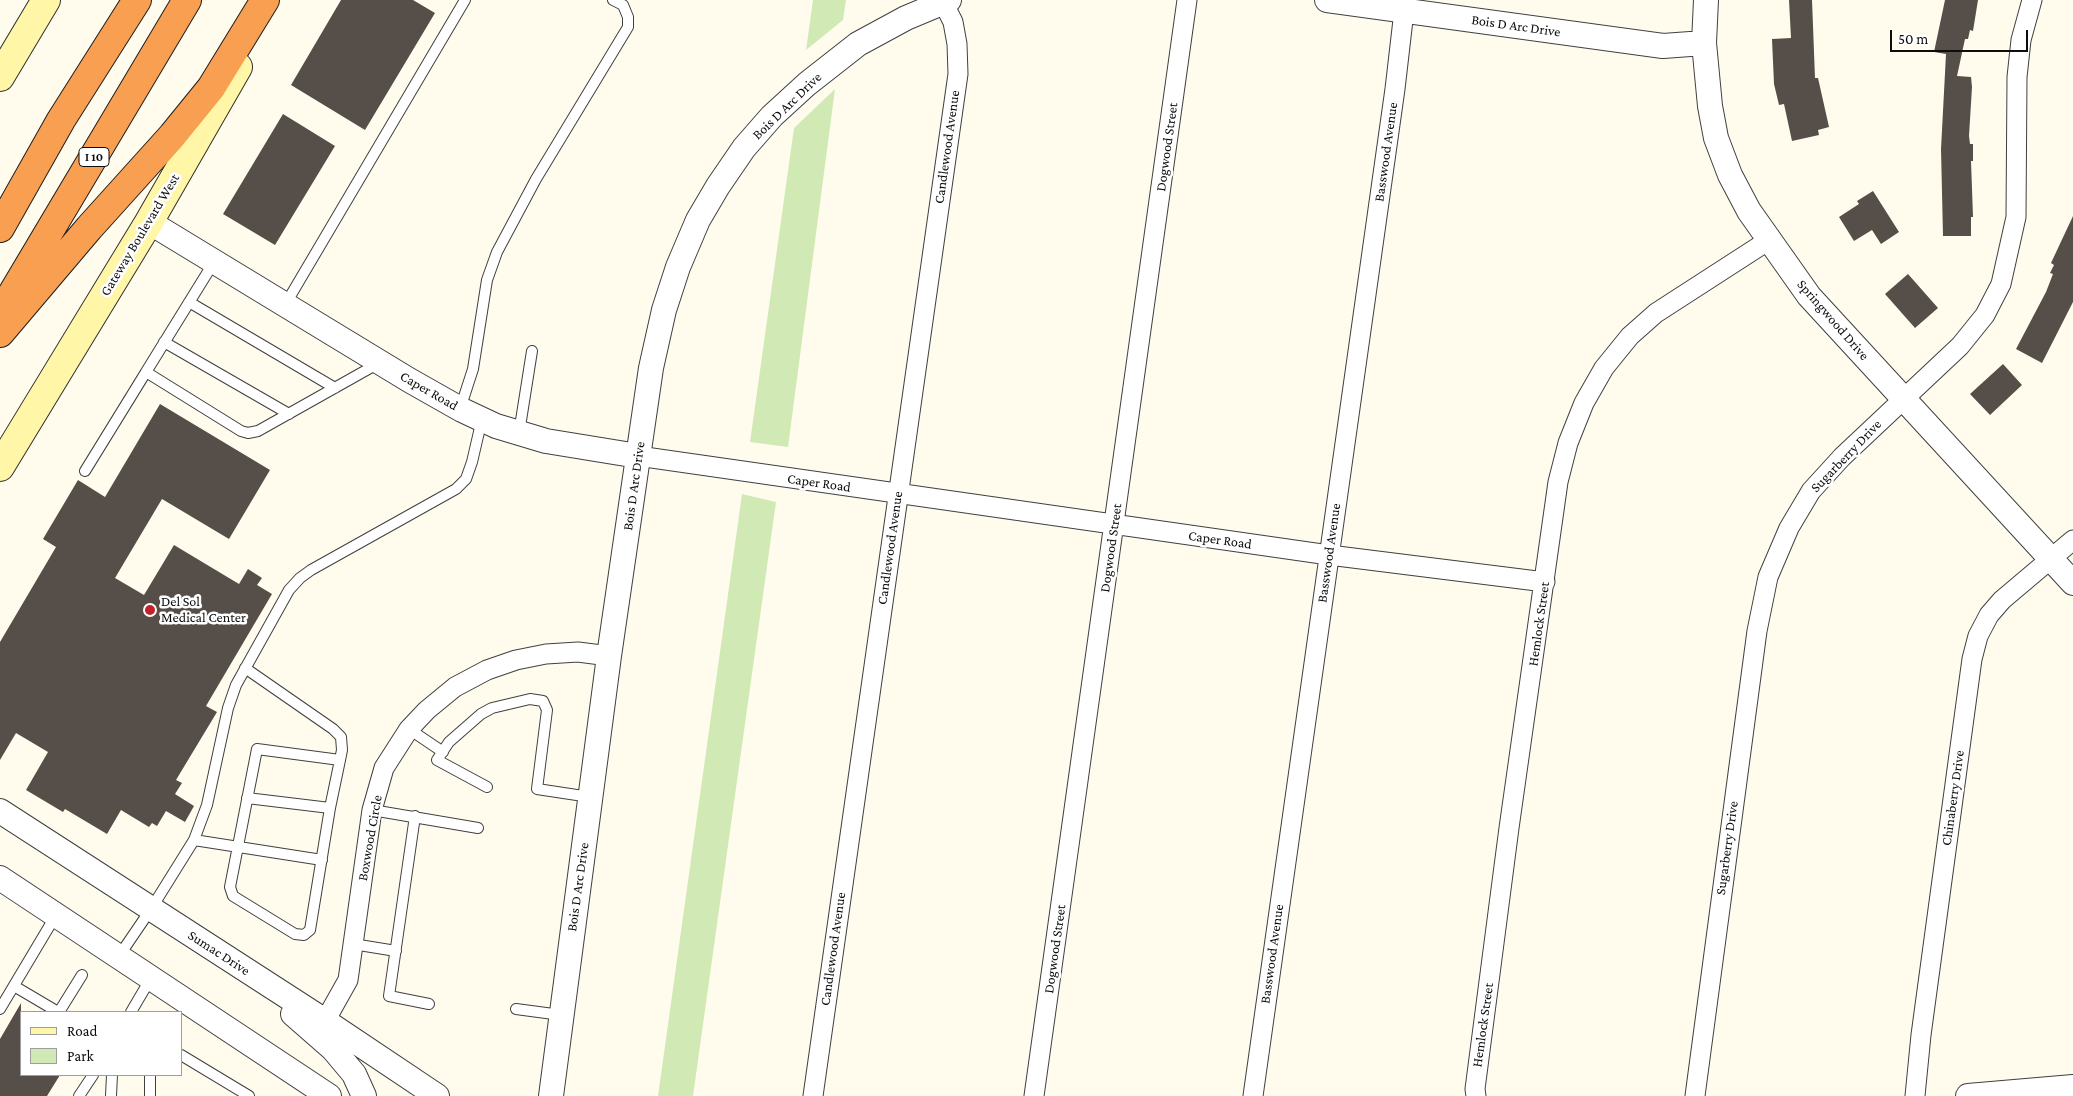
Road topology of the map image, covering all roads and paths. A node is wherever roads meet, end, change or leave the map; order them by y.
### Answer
1 (46, 0) edge
2 (119, 0) edge
3 (137, 0) edge
4 (187, 0) edge
5 (265, 0) edge
6 (277, 0) edge
7 (465, 0) edge
8 (614, 0) edge
9 (1187, 0) edge
10 (1327, 0) edge
11 (1706, 0) edge
12 (2032, 0) edge
13 (946, 1) edge
14 (1404, 11) junction
15 (1704, 43) junction
16 (0, 77) edge
17 (61, 120) junction
18 (149, 222) junction
19 (0, 228) edge
20 (1769, 240) junction
21 (214, 262) junction
22 (189, 302) junction
23 (284, 305) junction
24 (0, 314) edge
25 (0, 333) edge
26 (164, 342) junction
27 (532, 351) dead end
28 (380, 363) junction
29 (146, 372) junction
30 (336, 388) junction
31 (1904, 399) junction
32 (460, 409) junction
33 (289, 414) junction
34 (482, 419) junction
35 (519, 433) junction
36 (638, 456) junction
37 (0, 467) edge
38 (85, 471) dead end
39 (898, 494) junction
40 (1115, 525) junction
41 (2073, 540) edge
42 (1329, 555) junction
43 (2052, 560) junction
44 (1545, 582) junction
45 (2073, 583) edge
46 (608, 656) junction
47 (246, 668) junction
48 (409, 729) junction
49 (442, 752) junction
50 (340, 760) junction
51 (487, 787) dead end
52 (590, 797) junction
53 (247, 798) junction
54 (330, 808) junction
55 (372, 810) junction
56 (0, 811) edge
57 (415, 816) junction
58 (478, 828) dead end
59 (194, 840) junction
60 (238, 847) junction
61 (322, 860) junction
62 (0, 878) edge
63 (151, 909) junction
64 (56, 915) junction
65 (353, 944) junction
66 (396, 951) junction
67 (119, 956) junction
68 (234, 962) junction
69 (82, 975) dead end
70 (151, 978) junction
71 (14, 986) junction
72 (429, 1004) dead end
73 (0, 1009) edge
74 (516, 1009) dead end
75 (57, 1011) edge
76 (60, 1011) edge
77 (133, 1011) edge
78 (561, 1016) junction
79 (325, 1021) junction
80 (182, 1056) edge
81 (92, 1076) edge
82 (112, 1076) edge
83 (150, 1076) edge
84 (2073, 1087) edge
85 (79, 1096) edge
86 (111, 1096) edge
87 (150, 1096) edge
88 (249, 1096) edge
89 (329, 1096) edge
90 (364, 1096) edge
91 (437, 1096) edge
92 (550, 1096) edge
93 (813, 1096) edge
94 (1034, 1096) edge
95 (1253, 1096) edge
96 (1476, 1096) edge
97 (1695, 1096) edge
98 (1914, 1096) edge
99 (1968, 1096) edge

1 - 16 main road
2 - 17 highway
3 - 17 highway
4 - 24 highway, I 10
5 - 25 highway
6 - 18 main road, Gateway Boulevard West
7 - 23 lane
8 - 32 lane
9 - 40 street, Dogwood Street
10 - 14 street, Bois D Arc Drive
11 - 15 street, Springwood Drive
12 - 31 street, Sugarberry Drive
13 - 36 street, Bois D Arc Drive
13 - 39 street, Candlewood Avenue
14 - 15 street, Bois D Arc Drive
14 - 42 street, Basswood Avenue
15 - 20 street, Springwood Drive
17 - 19 highway
18 - 21 street, Caper Road
18 - 37 main road, Gateway Boulevard West
20 - 31 street, Springwood Drive
20 - 44 street, Hemlock Street
21 - 22 lane
21 - 23 street, Caper Road
22 - 26 lane
22 - 30 lane
23 - 28 street, Caper Road
26 - 29 lane
26 - 33 lane
27 - 35 lane
28 - 30 lane
28 - 32 street, Caper Road
29 - 33 lane
29 - 38 lane
30 - 33 lane
31 - 43 street, Springwood Drive
31 - 97 street, Sugarberry Drive
32 - 34 street, Caper Road
34 - 35 street, Caper Road
34 - 47 lane
35 - 36 street, Caper Road
36 - 39 street, Caper Road
36 - 46 street, Bois D Arc Drive
39 - 40 street, Caper Road
39 - 93 street, Candlewood Avenue
40 - 42 street, Caper Road
40 - 94 street, Dogwood Street
41 - 43 street, Chinaberry Drive
42 - 44 street, Caper Road
42 - 95 street, Basswood Avenue
43 - 45 street, Springwood Drive
43 - 98 street, Chinaberry Drive
44 - 96 street, Hemlock Street
46 - 48 street, Boxwood Circle
46 - 52 street, Bois D Arc Drive
47 - 50 lane
47 - 59 lane
48 - 49 lane
48 - 55 street, Boxwood Circle
49 - 51 lane
49 - 52 lane
50 - 53 lane
50 - 54 lane
52 - 78 street, Bois D Arc Drive
53 - 54 lane
53 - 60 lane
54 - 61 lane
55 - 57 lane
55 - 65 street, Boxwood Circle
56 - 63 street, Sumac Drive
57 - 58 lane
57 - 66 lane
59 - 60 lane
59 - 63 lane
60 - 61 lane
60 - 61 lane
62 - 64 street
63 - 67 lane
63 - 68 street, Sumac Drive
64 - 67 street
64 - 71 lane
65 - 66 lane
65 - 79 street, Boxwood Circle
66 - 72 lane
67 - 70 street
68 - 79 street, Sumac Drive
68 - 90 street
69 - 76 lane
70 - 77 lane
70 - 89 street
71 - 73 lane
71 - 75 lane
74 - 78 lane
78 - 92 street, Bois D Arc Drive
79 - 91 street, Sumac Drive
80 - 88 lane
81 - 85 lane
82 - 86 lane
83 - 87 lane
84 - 99 street

